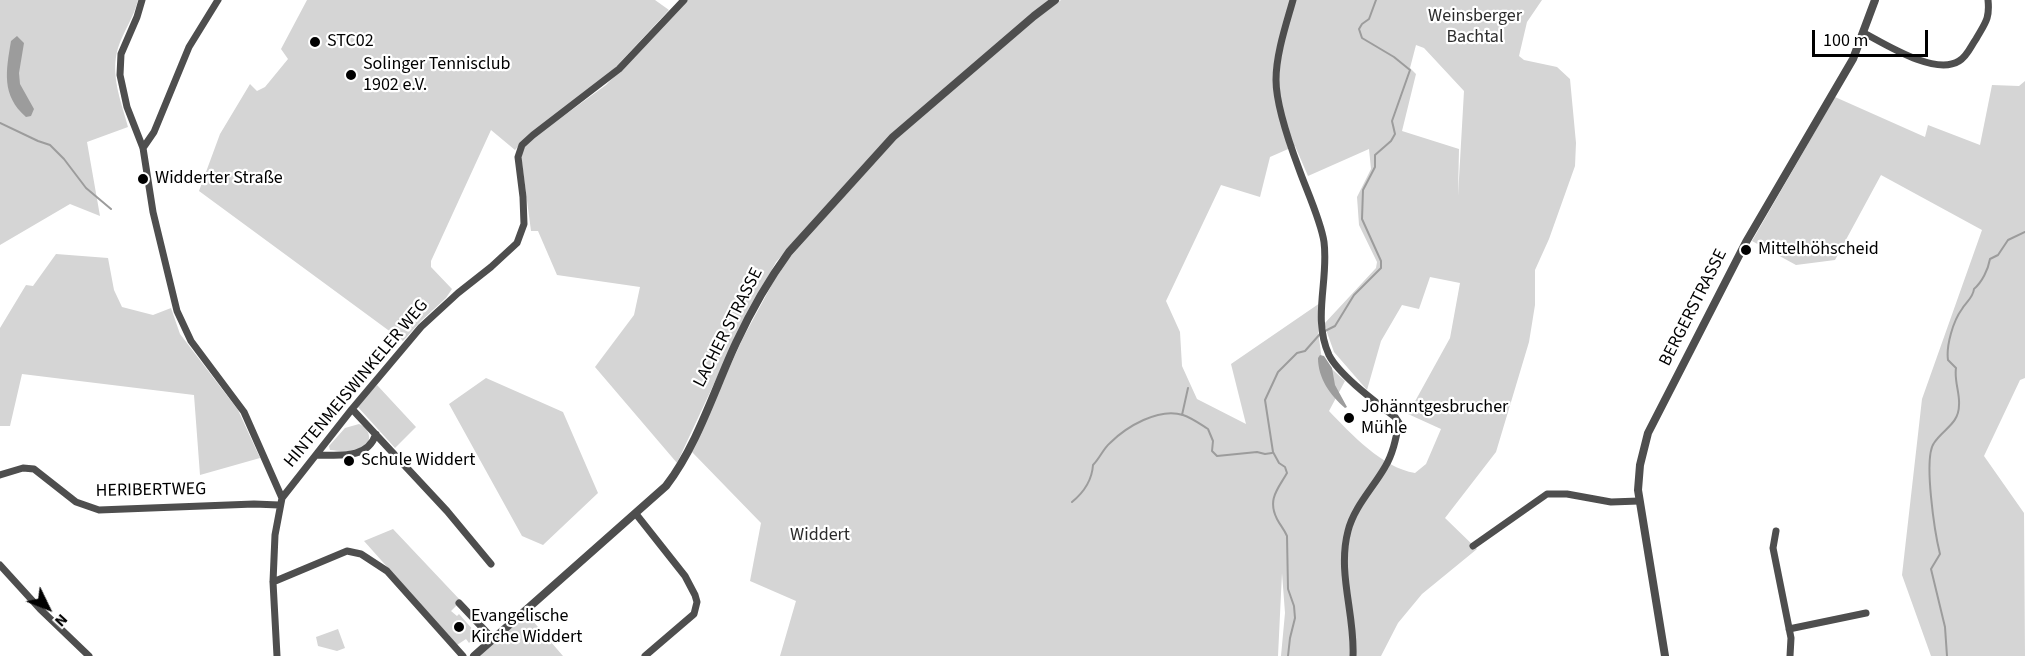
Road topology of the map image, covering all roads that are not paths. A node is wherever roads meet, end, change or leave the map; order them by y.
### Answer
1 (142, 0) edge
2 (218, 0) edge
3 (684, 0) edge
4 (1055, 0) edge
5 (1293, 0) edge
6 (1875, 0) edge
7 (1988, 0) edge
8 (1864, 33) junction
9 (143, 148) junction
10 (352, 409) junction
11 (376, 434) junction
12 (316, 455) junction
13 (0, 475) edge
14 (280, 501) junction
15 (1639, 501) junction
16 (636, 514) junction
17 (1776, 531) dead end
18 (1473, 546) dead end
19 (491, 564) dead end
20 (0, 566) edge
21 (273, 582) junction
22 (459, 603) dead end
23 (1866, 613) dead end
24 (1789, 628) junction
25 (493, 639) junction
26 (89, 656) edge
27 (277, 656) edge
28 (464, 656) edge
29 (474, 656) edge
30 (645, 656) edge
31 (1353, 656) edge
32 (1665, 656) edge
33 (1790, 656) edge

1 - 9 street
2 - 9 street
3 - 10 street, HINTENMEISWINKELER WEG
4 - 16 street, LACHER STRASSE
5 - 31 street
6 - 8 street, BERGERSTRASSE
7 - 8 street
8 - 15 street, BERGERSTRASSE
9 - 14 street
10 - 11 street
10 - 12 street, HINTENMEISWINKELER WEG
11 - 12 street
11 - 19 street
12 - 14 street, HINTENMEISWINKELER WEG
13 - 14 street, HERIBERTWEG
14 - 21 street
15 - 18 street
15 - 32 street, BERGERSTRASSE
16 - 25 street, LACHER STRASSE
16 - 30 street
17 - 24 street
20 - 26 street
21 - 27 street
21 - 28 street
22 - 25 street
23 - 24 street
24 - 33 street
25 - 29 street, LACHER STRASSE

